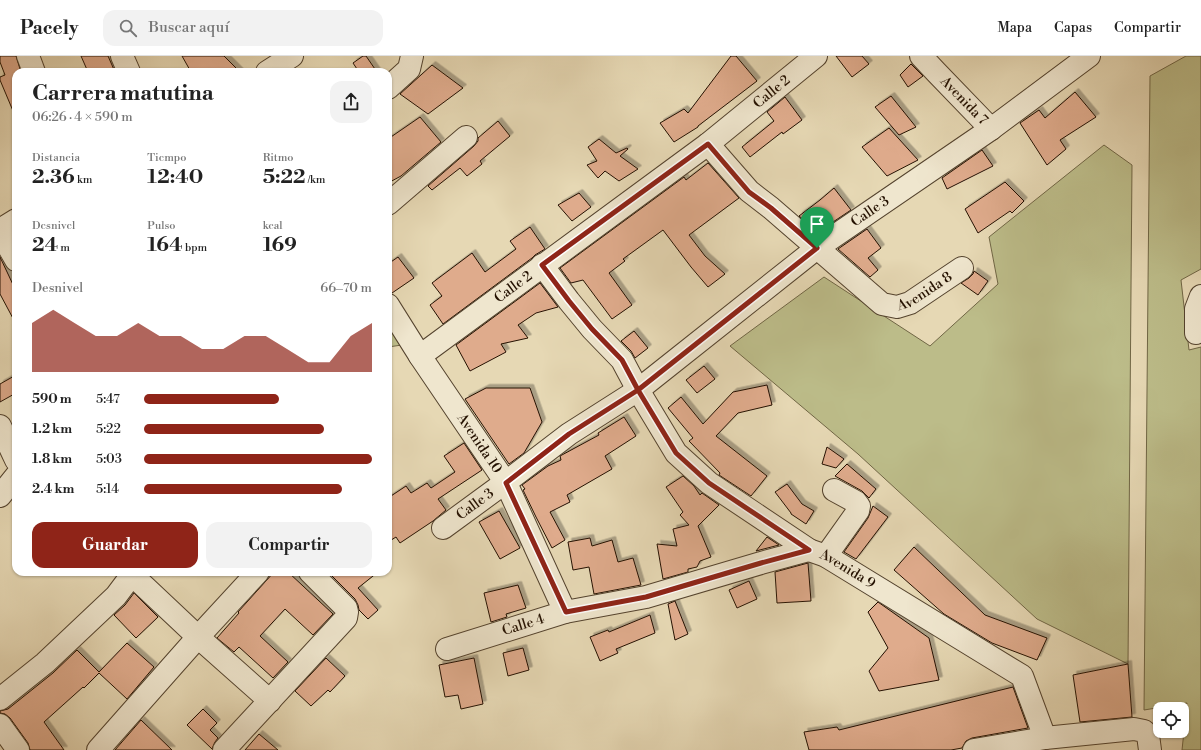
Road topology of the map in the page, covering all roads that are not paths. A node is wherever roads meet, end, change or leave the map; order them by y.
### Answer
1 (28, 56) edge
2 (122, 56) edge
3 (292, 56) edge
4 (412, 56) edge
5 (816, 56) edge
6 (921, 56) edge
7 (1089, 56) edge
8 (32, 68) edge
9 (127, 68) edge
10 (273, 68) edge
11 (392, 84) edge
12 (991, 129) junction
13 (466, 137) dead end
14 (708, 144) junction
15 (392, 201) edge
16 (12, 223) edge
17 (0, 231) edge
18 (817, 248) junction
19 (12, 253) edge
20 (542, 265) junction
21 (962, 268) dead end
22 (1201, 296) edge
23 (392, 311) edge
24 (1196, 333) dead end
25 (420, 356) junction
26 (638, 390) junction
27 (0, 426) edge
28 (12, 452) edge
29 (12, 481) edge
30 (506, 483) junction
31 (834, 490) dead end
32 (0, 496) edge
33 (443, 528) dead end
34 (818, 553) junction
35 (130, 576) edge
36 (135, 576) edge
37 (254, 576) edge
38 (314, 576) edge
39 (566, 612) junction
40 (198, 637) junction
41 (447, 649) dead end
42 (0, 699) edge
43 (270, 701) junction
44 (0, 725) edge
45 (1046, 738) junction
46 (1149, 742) edge
47 (18, 750) edge
48 (98, 750) edge
49 (224, 750) edge
50 (974, 750) edge

1 - 8 street
2 - 9 street
3 - 10 street
4 - 11 street
5 - 14 street, Calle 2
6 - 12 street, Avenida 7
7 - 12 street, Calle 3
12 - 18 street, Calle 3
13 - 15 street
14 - 18 street, Avenida 8
14 - 20 street, Calle 2
16 - 17 street
17 - 19 street
18 - 21 street, Avenida 8
18 - 26 street, Calle 3
20 - 25 street, Calle 2
20 - 26 street, Avenida 9
22 - 24 street
23 - 25 street, Avenida 10
25 - 30 street, Avenida 10
26 - 30 street, Calle 3
26 - 34 street, Avenida 9
27 - 28 street
29 - 32 street
30 - 33 street, Calle 3
30 - 39 street, Avenida 10
31 - 34 street
34 - 39 street, Calle 4
34 - 45 street, Avenida 9
35 - 42 street
36 - 40 street
37 - 40 street
38 - 43 street
39 - 41 street, Calle 4
40 - 43 street
40 - 48 street
43 - 49 street
44 - 47 street
45 - 46 street
45 - 50 street

